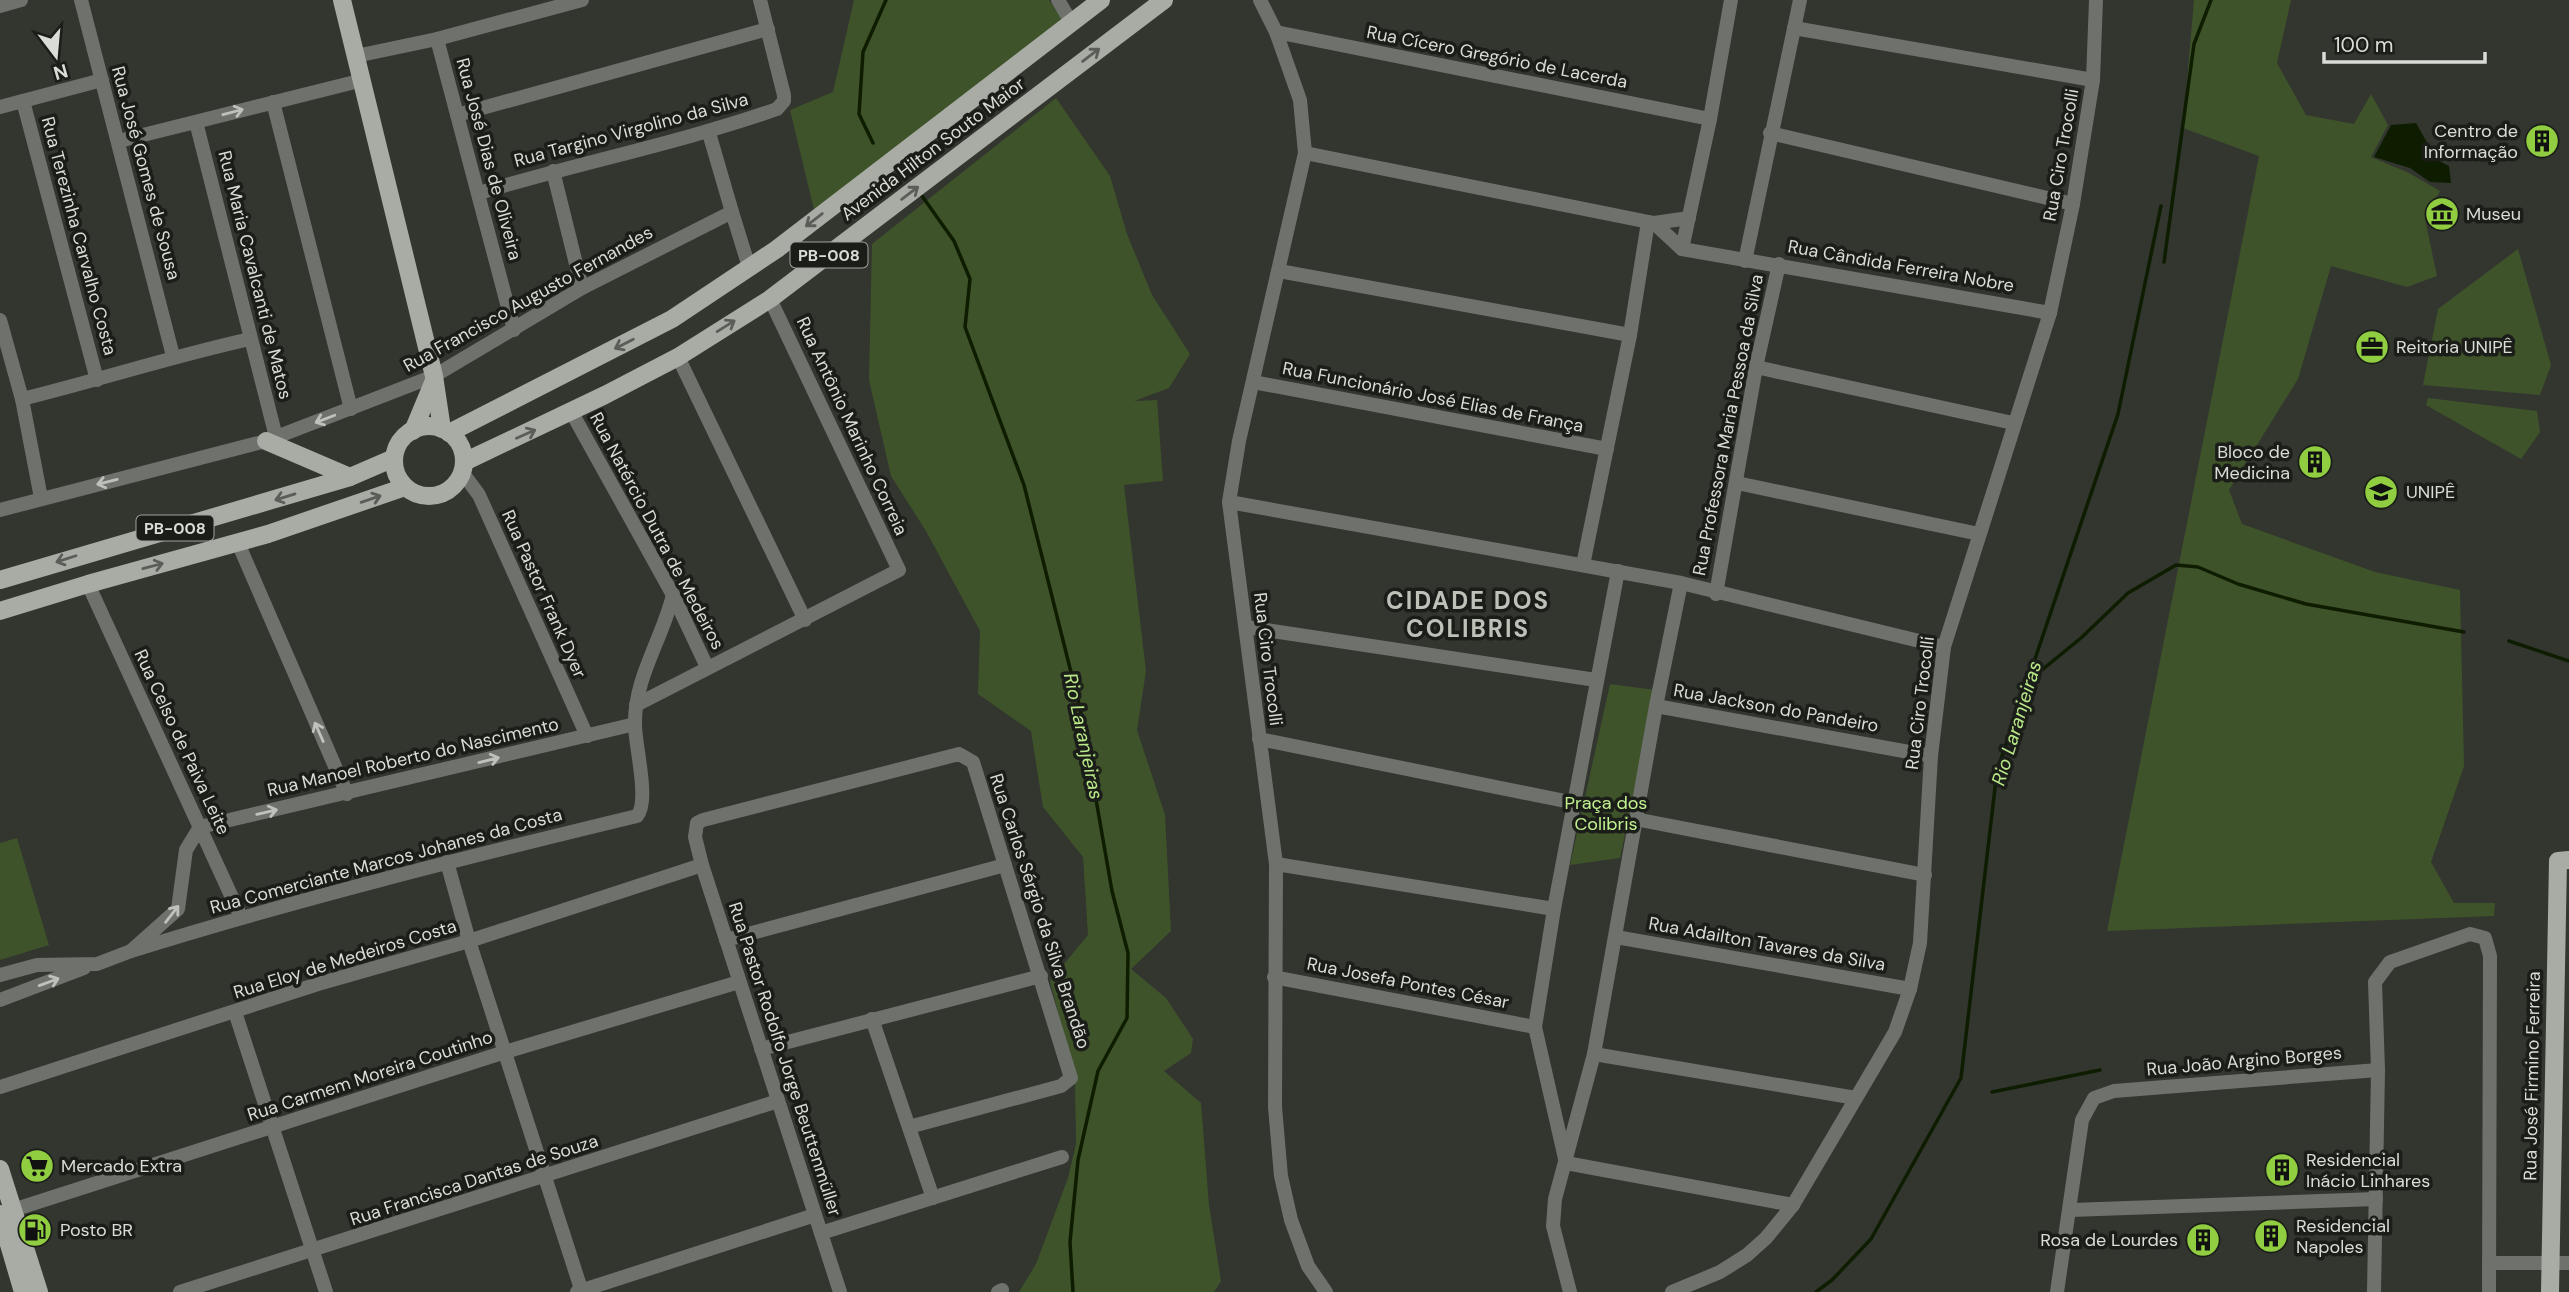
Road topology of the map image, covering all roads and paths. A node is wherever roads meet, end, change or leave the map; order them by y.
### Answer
1 (21, 0) edge
2 (80, 0) edge
3 (342, 0) edge
4 (582, 0) edge
5 (760, 0) edge
6 (1059, 0) edge
7 (1101, 0) edge
8 (1164, 0) edge
9 (1260, 0) edge
10 (1731, 0) edge
11 (1800, 0) edge
12 (2096, 0) edge
13 (552, 4) edge
14 (0, 6) edge
15 (1072, 22) junction
16 (1794, 28) junction
17 (768, 29) junction
18 (1276, 32) junction
19 (437, 39) junction
20 (356, 57) junction
21 (102, 80) junction
22 (363, 80) junction
23 (2093, 80) junction
24 (23, 101) junction
25 (273, 102) junction
26 (0, 107) edge
27 (457, 115) junction
28 (1710, 119) junction
29 (196, 122) junction
30 (709, 133) junction
31 (1770, 133) junction
32 (119, 141) junction
33 (1305, 153) junction
34 (553, 171) junction
35 (479, 193) junction
36 (2073, 204) junction
37 (732, 212) junction
38 (1689, 218) junction
39 (1651, 222) junction
40 (1682, 249) junction
41 (1745, 261) junction
42 (1779, 264) junction
43 (749, 267) junction
44 (1279, 271) junction
45 (582, 288) junction
46 (770, 299) junction
47 (2050, 313) junction
48 (0, 320) edge
49 (513, 330) junction
50 (1630, 335) junction
51 (250, 339) junction
52 (173, 356) junction
53 (678, 357) junction
54 (1756, 367) junction
55 (434, 376) junction
56 (97, 380) junction
57 (1253, 382) junction
58 (22, 399) junction
59 (351, 408) junction
60 (572, 413) junction
61 (2013, 423) junction
62 (412, 431) junction
63 (445, 431) junction
64 (271, 439) junction
65 (1607, 449) junction
66 (394, 458) junction
67 (463, 467) junction
68 (350, 477) junction
69 (1737, 483) junction
70 (405, 487) junction
71 (41, 498) junction
72 (1229, 502) junction
73 (0, 510) edge
74 (1979, 534) junction
75 (238, 543) junction
76 (1583, 565) junction
77 (1618, 571) junction
78 (0, 580) edge
79 (88, 583) junction
80 (1681, 583) junction
81 (1716, 594) junction
82 (673, 596) junction
83 (0, 611) edge
84 (805, 620) junction
85 (1246, 627) junction
86 (1944, 647) junction
87 (707, 667) junction
88 (1596, 680) junction
89 (636, 705) junction
90 (1656, 706) junction
91 (635, 724) junction
92 (586, 736) junction
93 (1259, 739) junction
94 (1931, 756) junction
95 (972, 762) joint
96 (347, 794) junction
97 (1575, 803) junction
98 (1635, 819) junction
99 (200, 827) junction
100 (2563, 860) edge
101 (447, 862) junction
102 (1276, 864) junction
103 (702, 865) junction
104 (1005, 865) junction
105 (1924, 876) junction
106 (1554, 909) junction
107 (242, 917) junction
108 (1616, 937) junction
109 (726, 940) junction
110 (469, 941) junction
111 (131, 951) junction
112 (97, 964) junction
113 (0, 975) edge
114 (1041, 976) junction
115 (1274, 977) junction
116 (739, 982) junction
117 (1910, 989) junction
118 (0, 1000) edge
119 (235, 1012) junction
120 (872, 1019) junction
121 (1535, 1027) junction
122 (761, 1049) junction
123 (505, 1052) junction
124 (1594, 1054) junction
125 (2378, 1070) junction
126 (0, 1087) edge
127 (1856, 1098) junction
128 (778, 1101) junction
129 (909, 1127) junction
130 (273, 1128) junction
131 (1062, 1157) dead end
132 (1566, 1163) junction
133 (0, 1169) edge
134 (545, 1177) junction
135 (933, 1198) junction
136 (2375, 1199) junction
137 (1793, 1205) junction
138 (2071, 1210) junction
139 (3, 1214) edge
140 (815, 1215) junction
141 (821, 1233) junction
142 (313, 1252) junction
143 (2489, 1263) junction
144 (2550, 1263) junction
145 (2569, 1263) edge
146 (23, 1292) edge
147 (39, 1292) edge
148 (180, 1292) edge
149 (326, 1292) edge
150 (581, 1292) edge
151 (840, 1292) edge
152 (1326, 1292) edge
153 (1570, 1292) edge
154 (1672, 1292) edge
155 (2057, 1292) edge
156 (2374, 1292) edge
157 (2489, 1292) edge
158 (2550, 1292) edge

1 - 14 street
2 - 21 street, Rua José Gomes de Sousa
3 - 20 main road
4 - 13 street
5 - 17 street
6 - 15 street
7 - 15 main road, Avenida Hilton Souto Maior / PB-008
46 -> 8 main road, Avenida Hilton Souto Maior / PB-008
9 - 18 street, Rua Ciro Trocolli
10 - 28 street
11 - 16 street, Rua Professora Maria Pessoa da Silva
12 - 23 street, Rua Ciro Trocolli
13 - 19 street
15 -> 43 main road, Avenida Hilton Souto Maior / PB-008
16 - 23 street
16 - 31 street, Rua Professora Maria Pessoa da Silva
17 - 27 street
17 - 30 street, Rua Targino Virgolino da Silva
18 - 28 street, Rua Cícero Gregório de Lacerda
18 - 33 street, Rua Ciro Trocolli
19 - 20 street
19 - 27 street, Rua José Dias de Oliveira
20 - 22 main road
21 - 24 street
21 - 32 street, Rua José Gomes de Sousa
22 - 25 street
22 - 55 main road
23 - 36 street, Rua Ciro Trocolli
24 - 26 street
24 - 56 street, Rua Terezinha Carvalho Costa
29 -> 25 street
25 - 59 street
27 - 35 street, Rua José Dias de Oliveira
28 - 38 street
29 - 32 street
29 - 51 street, Rua Maria Cavalcanti de Matos
30 - 34 street, Rua Targino Virgolino da Silva
30 - 37 street
31 - 36 street
31 - 41 street, Rua Professora Maria Pessoa da Silva
32 - 52 street, Rua José Gomes de Sousa
33 - 39 street
33 - 44 street, Rua Ciro Trocolli
34 - 35 street, Rua Targino Virgolino da Silva
34 - 45 street
35 - 49 street, Rua José Dias de Oliveira
36 - 47 street, Rua Ciro Trocolli
37 - 43 street
37 - 45 street, Rua Francisco Augusto Fernandes
38 - 39 street
38 - 40 street
39 - 40 street
39 - 50 street
40 - 41 street, Rua Cândida Ferreira Nobre
41 - 42 street, Rua Cândida Ferreira Nobre
42 - 47 street, Rua Cândida Ferreira Nobre
42 - 54 street, Rua Professora Maria Pessoa da Silva
43 -> 63 main road, Avenida Hilton Souto Maior / PB-008
44 - 50 street
44 - 57 street, Rua Ciro Trocolli
45 - 49 street, Rua Francisco Augusto Fernandes
53 -> 46 main road, Avenida Hilton Souto Maior / PB-008
46 - 84 street, Rua Antônio Marinho Correia
47 - 61 street, Rua Ciro Trocolli
48 - 58 street
49 - 55 street, Rua Francisco Augusto Fernandes
50 - 65 street
51 - 52 street
51 - 64 street, Rua Maria Cavalcanti de Matos
52 - 56 street
53 - 60 main road, Avenida Hilton Souto Maior / PB-008
53 - 84 street
54 - 61 street
54 - 69 street, Rua Professora Maria Pessoa da Silva
55 - 59 street, Rua Francisco Augusto Fernandes
55 - 62 main road
55 - 63 main road
56 - 58 street
57 - 65 street, Rua Funcionário José Elias de França
57 - 72 street, Rua Ciro Trocolli
58 - 71 street
59 -> 64 street, Rua Francisco Augusto Fernandes
67 -> 60 main road, Avenida Hilton Souto Maior / PB-008
60 - 82 street, Rua Natércio Dutra de Medeiros
61 - 74 street, Rua Ciro Trocolli
62 - 63 main road
62 - 66 main road
63 - 67 main road
64 - 68 main road
64 -> 71 street, Rua Francisco Augusto Fernandes
65 - 76 street
66 - 68 main road, PB-008
66 - 70 main road
67 - 70 main road
67 - 92 street, Rua Pastor Frank Dyer
68 -> 78 main road, PB-008
69 - 74 street
69 - 81 street, Rua Professora Maria Pessoa da Silva
75 -> 70 main road, PB-008
71 - 73 street, Rua Francisco Augusto Fernandes
72 - 76 street
72 - 85 street, Rua Ciro Trocolli
74 - 86 street, Rua Ciro Trocolli
79 -> 75 main road, PB-008
96 -> 75 street
76 - 77 street
77 - 80 street
77 - 88 street
79 - 83 main road, PB-008
79 - 99 street, Rua Celso de Paiva Leite
80 - 81 street
80 - 90 street, Rua Professora Maria Pessoa da Silva
81 - 86 street
82 - 87 street, Rua Natércio Dutra de Medeiros
82 - 89 street
84 - 87 street
85 - 88 street
85 - 93 street, Rua Ciro Trocolli
86 - 94 street, Rua Ciro Trocolli
87 - 89 street
88 - 97 street
89 - 91 street
90 - 94 street, Rua Jackson do Pandeiro
90 - 98 street, Rua Professora Maria Pessoa da Silva
91 - 92 street, Rua Manoel Roberto do Nascimento
91 - 101 street, Rua Comerciante Marcos Johanes da Costa
96 -> 92 street, Rua Manoel Roberto do Nascimento
93 - 97 street
93 - 102 street, Rua Ciro Trocolli
94 - 105 street, Rua Ciro Trocolli
95 - 103 street, Rua Pastor Rodolfo Jorge Beuttenmüller
95 - 104 street, Rua Carlos Sérgio da Silva Brandão
99 -> 96 street, Rua Manoel Roberto do Nascimento
97 - 106 street
98 - 105 street
98 - 108 street, Rua Professora Maria Pessoa da Silva
99 - 107 street, Rua Celso de Paiva Leite
111 -> 99 street
100 - 144 main road, Rua José Firmino Ferreira
101 - 107 street, Rua Comerciante Marcos Johanes da Costa
101 - 110 street
102 - 106 street
102 - 115 street, Rua Ciro Trocolli
103 - 109 street, Rua Pastor Rodolfo Jorge Beuttenmüller
103 - 110 street, Rua Eloy de Medeiros Costa
104 - 109 street
104 - 114 street, Rua Carlos Sérgio da Silva Brandão
105 - 117 street, Rua Ciro Trocolli
106 - 121 street
107 - 111 street, Rua Comerciante Marcos Johanes da Costa
108 - 117 street, Rua Adailton Tavares da Silva
108 - 124 street, Rua Professora Maria Pessoa da Silva
109 - 116 street, Rua Pastor Rodolfo Jorge Beuttenmüller
110 - 119 street, Rua Eloy de Medeiros Costa
110 - 123 street
111 - 112 street, Rua Comerciante Marcos Johanes da Costa
112 - 113 street
118 -> 112 street
114 - 120 street
114 - 129 street, Rua Carlos Sérgio da Silva Brandão
115 - 121 street, Rua Josefa Pontes César
115 - 152 street, Rua Ciro Trocolli
116 - 122 street, Rua Pastor Rodolfo Jorge Beuttenmüller
116 - 123 street, Rua Carmem Moreira Coutinho
117 - 127 street, Rua Ciro Trocolli
119 - 126 street, Rua Eloy de Medeiros Costa
119 - 130 street
120 - 122 street
120 - 129 street
121 - 132 street
122 - 128 street, Rua Pastor Rodolfo Jorge Beuttenmüller
123 - 130 street, Rua Carmem Moreira Coutinho
123 - 134 street
124 - 127 street
124 - 132 street, Rua Professora Maria Pessoa da Silva
125 - 136 street
125 - 138 street, Rua João Argino Borges
125 - 143 street
127 - 137 street, Rua Ciro Trocolli
128 - 134 street, Rua Francisca Dantas de Souza
128 - 140 street, Rua Pastor Rodolfo Jorge Beuttenmüller
129 - 135 street
130 - 139 street, Rua Carmem Moreira Coutinho
130 - 142 street
131 - 135 street
132 - 137 street
132 - 153 street, Rua Professora Maria Pessoa da Silva
133 - 139 main road
134 - 142 street, Rua Francisca Dantas de Souza
134 - 150 street
135 - 141 street
136 - 138 street
136 - 156 street
137 - 154 street, Rua Ciro Trocolli
138 - 155 street
139 - 146 main road
139 - 147 main road
140 - 141 street, Rua Pastor Rodolfo Jorge Beuttenmüller
140 - 150 street
141 - 151 street, Rua Pastor Rodolfo Jorge Beuttenmüller
142 - 148 street, Rua Francisca Dantas de Souza
142 - 149 street
143 - 144 street
143 - 157 street
144 - 145 street
144 - 158 main road, Rua José Firmino Ferreira

